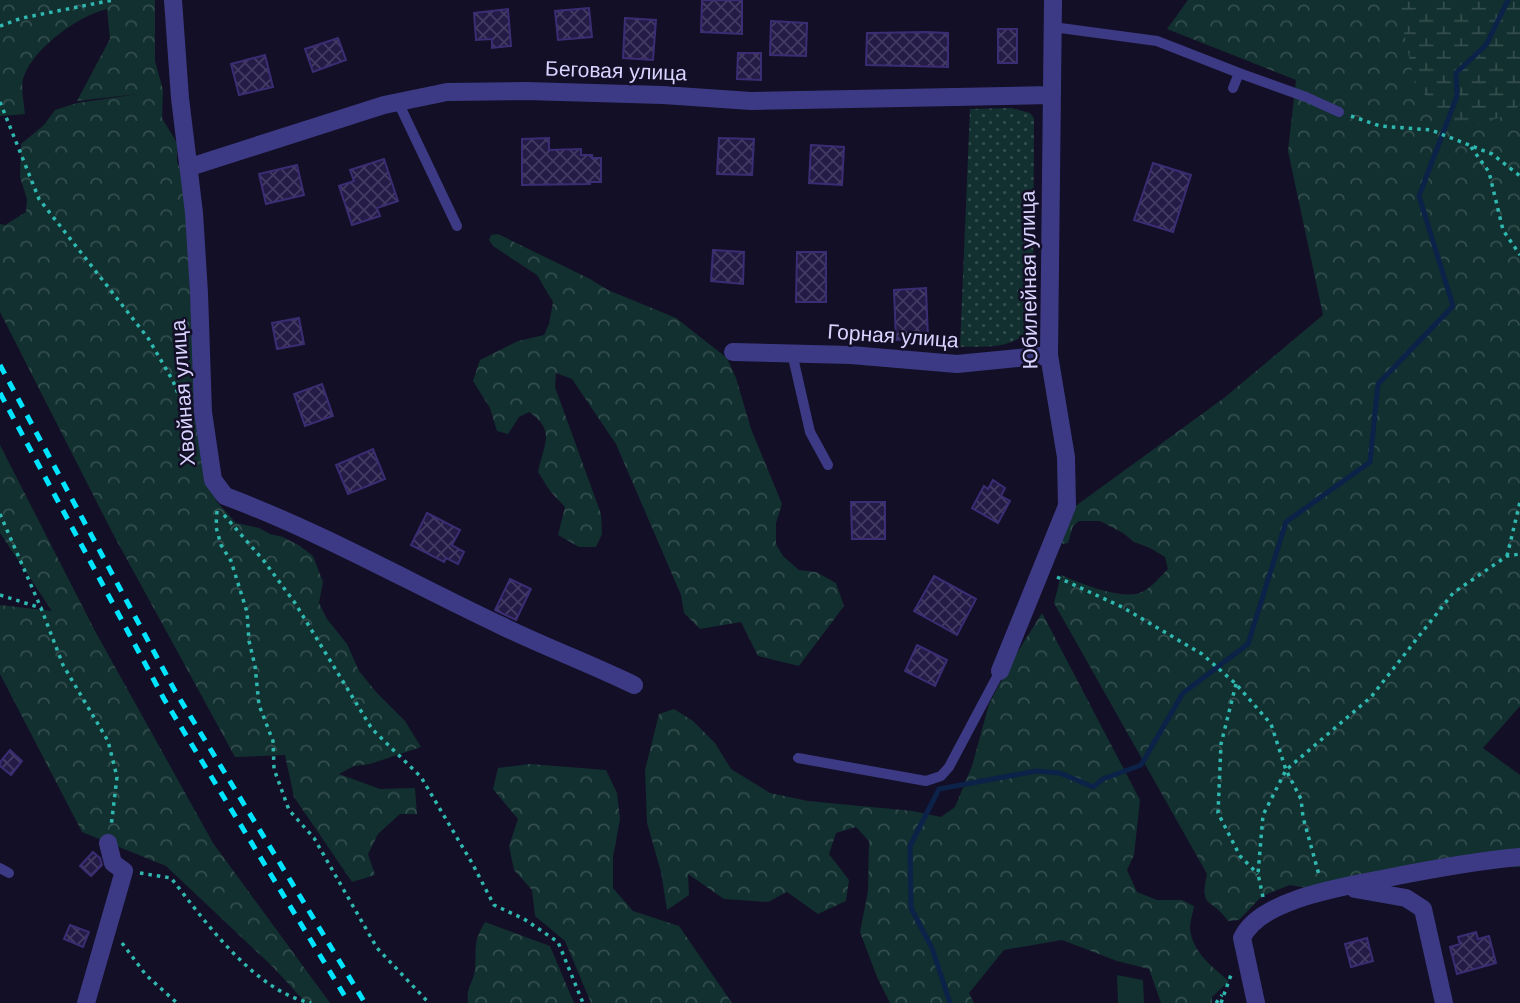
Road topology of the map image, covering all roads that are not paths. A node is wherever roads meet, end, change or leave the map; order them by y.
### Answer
1 (173, 0) edge
2 (1053, 0) edge
3 (1053, 27) junction
4 (1239, 74) junction
5 (1233, 88) dead end
6 (1052, 95) junction
7 (398, 102) junction
8 (1339, 112) road end
9 (190, 167) junction
10 (457, 226) dead end
11 (733, 352) dead end
12 (792, 353) junction
13 (1049, 355) junction
14 (828, 465) dead end
15 (1000, 671) joint
16 (634, 685) dead end
17 (798, 758) dead end
18 (108, 843) road end
19 (1520, 857) edge
20 (1344, 887) junction
21 (86, 1003) edge
22 (1256, 1003) edge
23 (1444, 1003) edge

1 - 9 street, Хвойная улица
2 - 3 street, Юбилейная улица
3 - 4 lane
3 - 6 street, Юбилейная улица
4 - 5 lane
4 - 8 lane
6 - 7 street, Беговая улица
6 - 13 street, Юбилейная улица
7 - 9 street, Беговая улица
7 - 10 lane
9 - 16 street, Хвойная улица
11 - 12 street, Горная улица
12 - 13 street, Горная улица
12 - 14 lane
13 - 15 street, Юбилейная улица
15 - 17 lane
18 - 21 street
19 - 20 street
20 - 22 street
20 - 23 street

